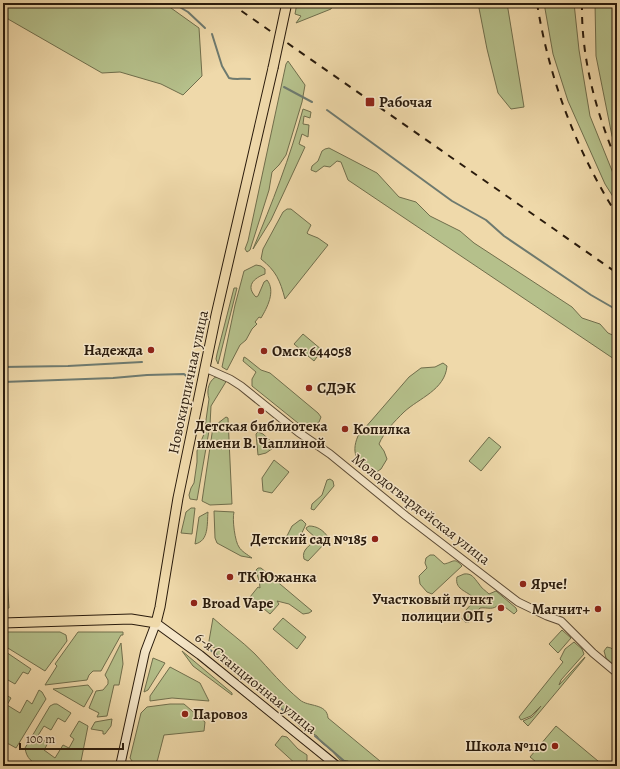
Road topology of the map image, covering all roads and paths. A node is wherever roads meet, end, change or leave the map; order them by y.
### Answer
1 (287, 5) edge
2 (206, 368) junction
3 (156, 622) junction
4 (3, 623) edge
5 (617, 673) edge
6 (120, 766) edge
7 (337, 766) edge

1 - 2 main road, Новокирпичная улица, bridge
2 - 3 main road, Новокирпичная улица
2 - 5 street, Молодогвардейская улица
3 - 4 main road
3 - 6 main road, Новокирпичная улица
3 - 7 main road, 6-я Станционная улица

